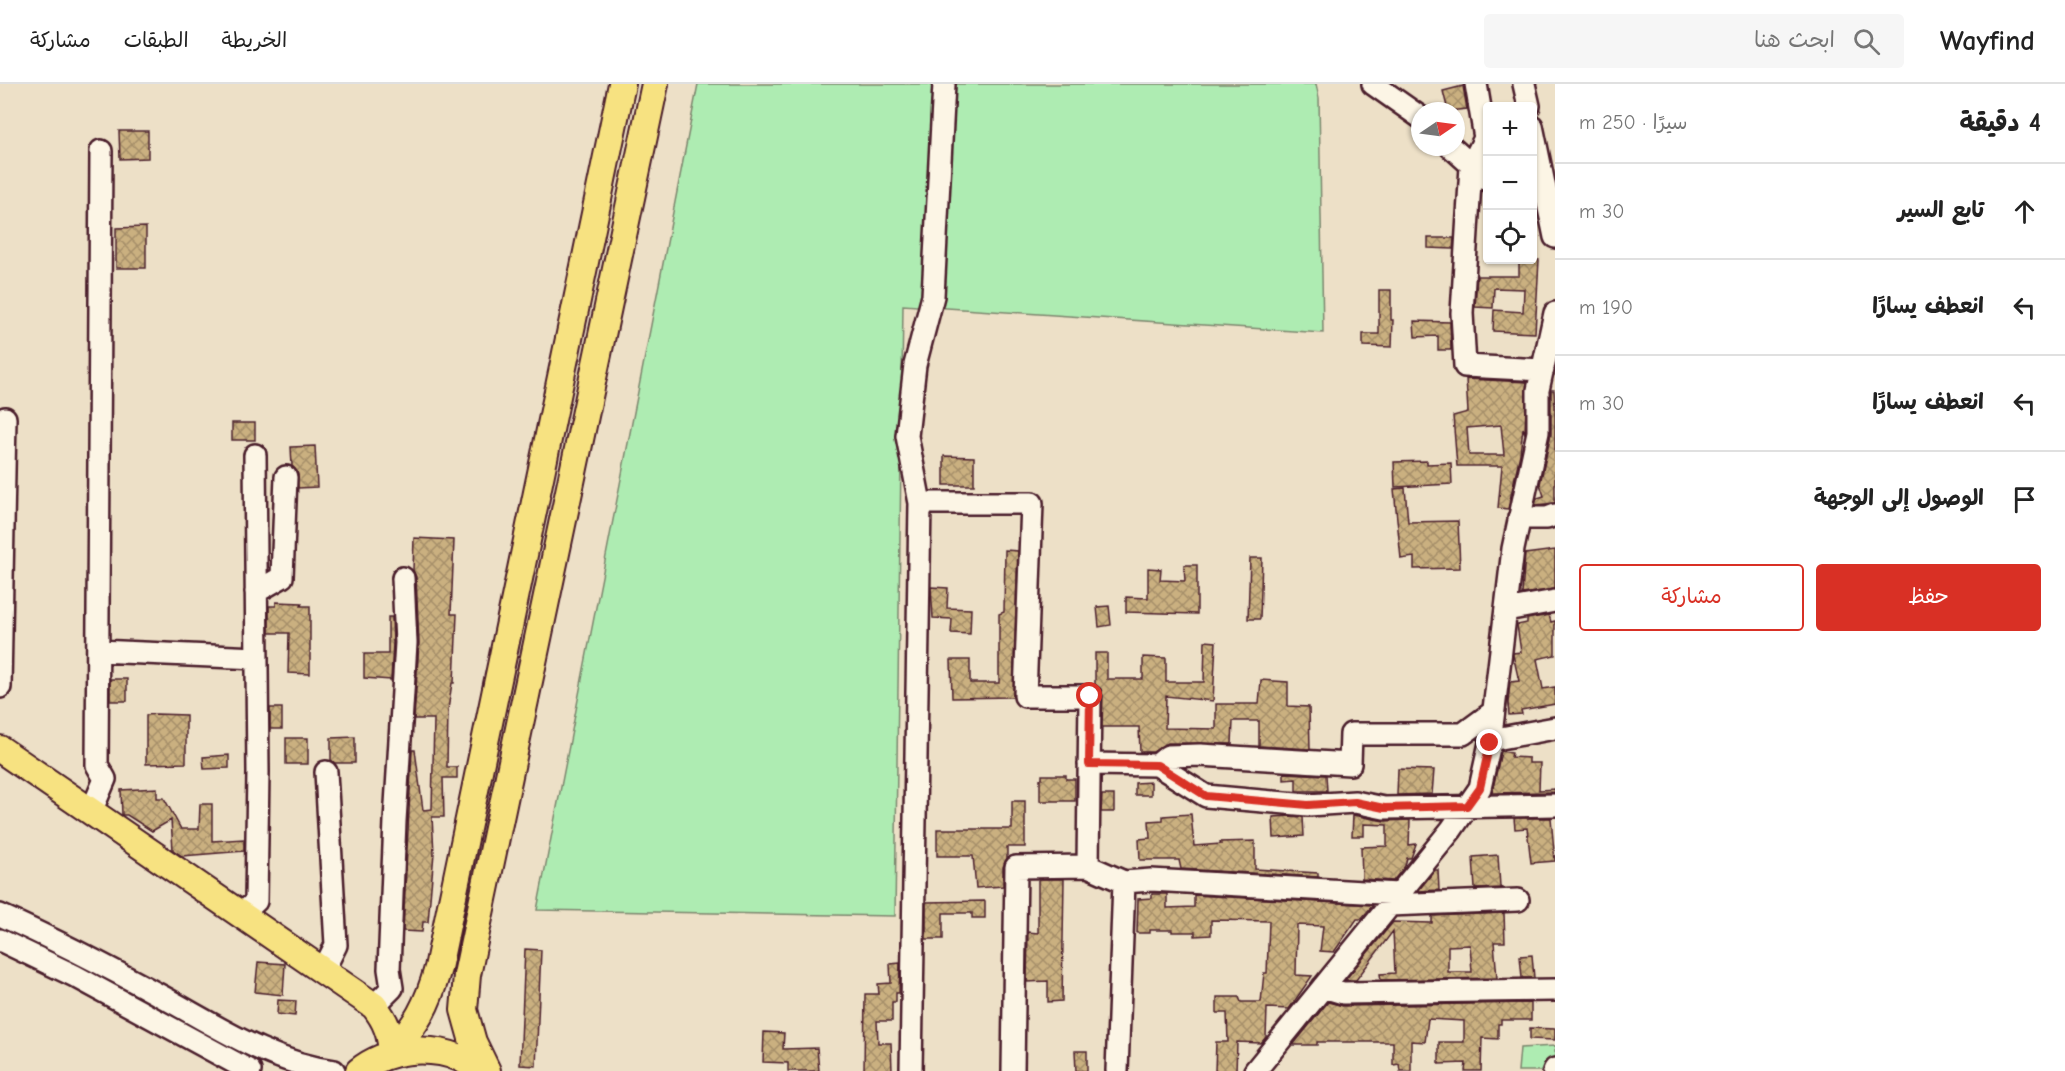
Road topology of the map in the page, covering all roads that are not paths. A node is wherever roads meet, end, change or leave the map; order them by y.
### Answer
1 (622, 84) edge
2 (655, 84) edge
3 (944, 84) edge
4 (1372, 84) edge
5 (1476, 84) edge
6 (1524, 84) edge
7 (1527, 102) edge
8 (1411, 111) edge
9 (1537, 146) edge
10 (101, 151) dead end
11 (1460, 156) edge
12 (1471, 166) junction
13 (1483, 176) edge
14 (1537, 221) edge
15 (1555, 237) edge
16 (1555, 315) edge
17 (1543, 370) junction
18 (5, 418) dead end
19 (255, 455) dead end
20 (286, 477) dead end
21 (920, 503) junction
22 (1552, 517) edge
23 (1520, 518) junction
24 (403, 578) dead end
25 (256, 592) junction
26 (1555, 601) edge
27 (1506, 610) junction
28 (98, 651) junction
29 (257, 658) junction
30 (0, 687) edge
31 (1493, 712) junction
32 (1555, 728) edge
33 (1490, 740) junction
34 (0, 749) edge
35 (1089, 764) junction
36 (1157, 765) junction
37 (326, 772) dead end
38 (1555, 805) edge
39 (1467, 806) junction
40 (91, 812) junction
41 (1089, 866) junction
42 (1124, 882) junction
43 (1393, 900) junction
44 (1518, 900) dead end
45 (0, 915) edge
46 (241, 915) junction
47 (0, 940) edge
48 (323, 971) junction
49 (1323, 987) junction
50 (1555, 990) edge
51 (374, 1005) junction
52 (392, 1054) junction
53 (250, 1071) edge
54 (334, 1071) edge
55 (359, 1071) edge
56 (480, 1071) edge
57 (487, 1071) edge
58 (910, 1071) edge
59 (1013, 1071) edge
60 (1117, 1071) edge
61 (1255, 1071) edge

1 - 52 main road
2 - 57 main road
3 - 21 street
4 - 8 street
5 - 12 street
6 - 7 street
9 - 15 street
10 - 28 street
11 - 12 street
12 - 13 street
12 - 17 street
14 - 15 street
16 - 17 street
17 - 23 street
18 - 30 street
19 - 25 street
20 - 25 street
21 - 35 street
21 - 58 street
22 - 23 street
23 - 27 street
24 - 51 street
25 - 29 street
26 - 27 street
27 - 31 street
28 - 29 street
28 - 40 street
29 - 46 street
31 - 33 street
31 - 36 street
32 - 33 street
33 - 39 street
34 - 40 main road
35 - 36 street
35 - 41 street
36 - 39 street
37 - 48 street
38 - 39 street
39 - 43 street
40 - 46 main road
41 - 42 street
41 - 59 street
42 - 43 street
42 - 60 street
43 - 44 street
43 - 49 street
45 - 54 street
46 - 48 main road
47 - 53 street
48 - 51 main road
49 - 50 street
49 - 61 street
51 - 52 main road
52 - 55 main road
52 - 56 main road

